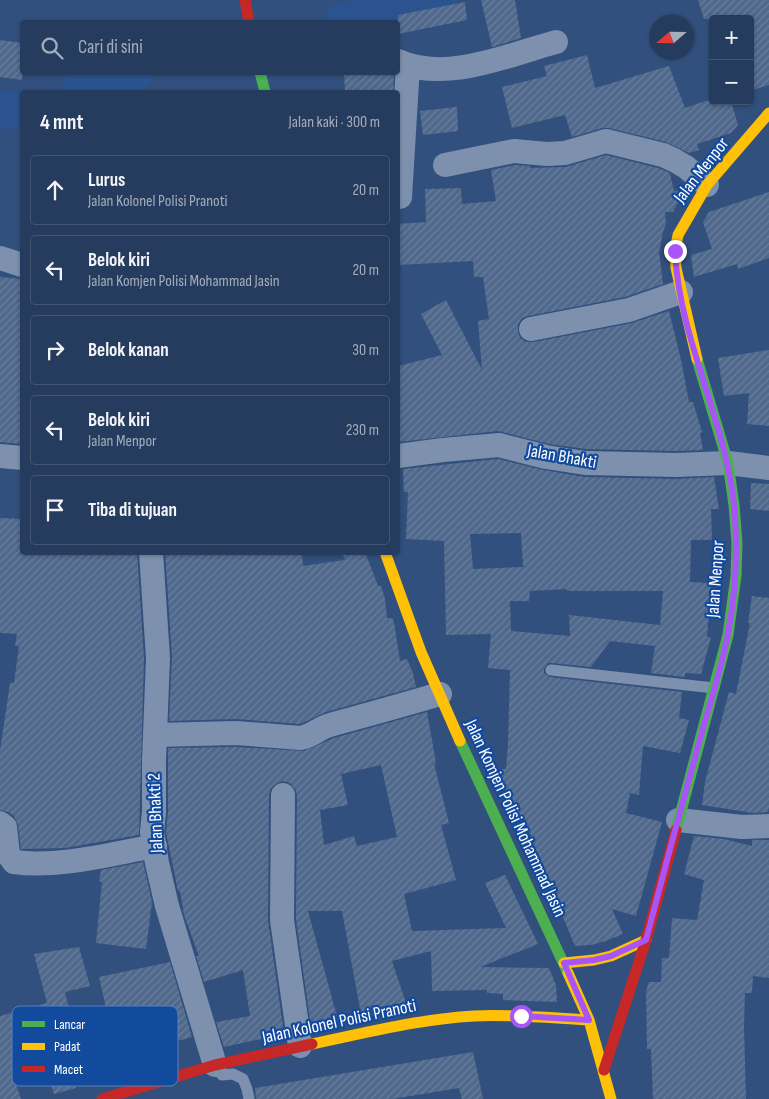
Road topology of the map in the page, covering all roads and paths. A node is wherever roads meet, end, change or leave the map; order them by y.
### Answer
1 (245, 0) edge
2 (249, 20) edge
3 (556, 42) dead end
4 (403, 64) edge
5 (261, 75) edge
6 (264, 90) edge
7 (769, 113) edge
8 (444, 165) dead end
9 (707, 185) junction
10 (400, 197) dead end
11 (0, 258) edge
12 (20, 264) edge
13 (680, 292) junction
14 (531, 329) dead end
15 (0, 456) edge
16 (400, 456) edge
17 (20, 458) edge
18 (728, 464) junction
19 (769, 468) edge
20 (151, 555) edge
21 (386, 555) edge
22 (551, 670) dead end
23 (714, 688) junction
24 (440, 694) junction
25 (155, 736) junction
26 (283, 795) dead end
27 (678, 820) junction
28 (0, 823) edge
29 (769, 826) edge
30 (155, 846) junction
31 (646, 940) junction
32 (564, 963) junction
33 (589, 1020) junction
34 (300, 1046) junction
35 (604, 1070) junction
36 (213, 1072) junction
37 (178, 1081) edge
38 (192, 1084) dead end
39 (155, 1086) edge
40 (102, 1099) edge
41 (140, 1099) edge
42 (249, 1099) edge
43 (611, 1099) edge

1 - 2 street
3 - 4 street
4 - 10 street
5 - 6 street
7 - 9 street, Jalan Menpor
8 - 9 street
9 - 13 street, Jalan Menpor
11 - 12 street
13 - 14 street
13 - 18 street, Jalan Menpor
15 - 17 street
16 - 18 street, Jalan Bhakti
18 - 19 street, Jalan Bhakti
18 - 23 street, Jalan Menpor
20 - 25 street, Jalan Bhakti 2
21 - 24 street, Jalan Komjen Polisi Mohammad Jasin
22 - 23 lane
23 - 27 street, Jalan Menpor
24 - 25 street
24 - 32 street, Jalan Komjen Polisi Mohammad Jasin
25 - 30 street, Jalan Bhakti 2
26 - 34 street
27 - 29 street
27 - 31 street, Jalan Menpor
28 - 30 street
30 - 36 street, Jalan Bhakti 2
31 - 32 street
31 - 35 street, Jalan Menpor
32 - 33 street, Jalan Komjen Polisi Mohammad Jasin
33 - 34 street, Jalan Kolonel Polisi Pranoti
33 - 35 street, Jalan Komjen Polisi Mohammad Jasin
34 - 36 street, Jalan Kolonel Polisi Pranoti
35 - 43 street, Jalan Komjen Polisi Mohammad Jasin
36 - 37 street, Jalan Kolonel Polisi Pranoti
36 - 42 lane
38 - 41 lane
39 - 40 street, Jalan Kolonel Polisi Pranoti

